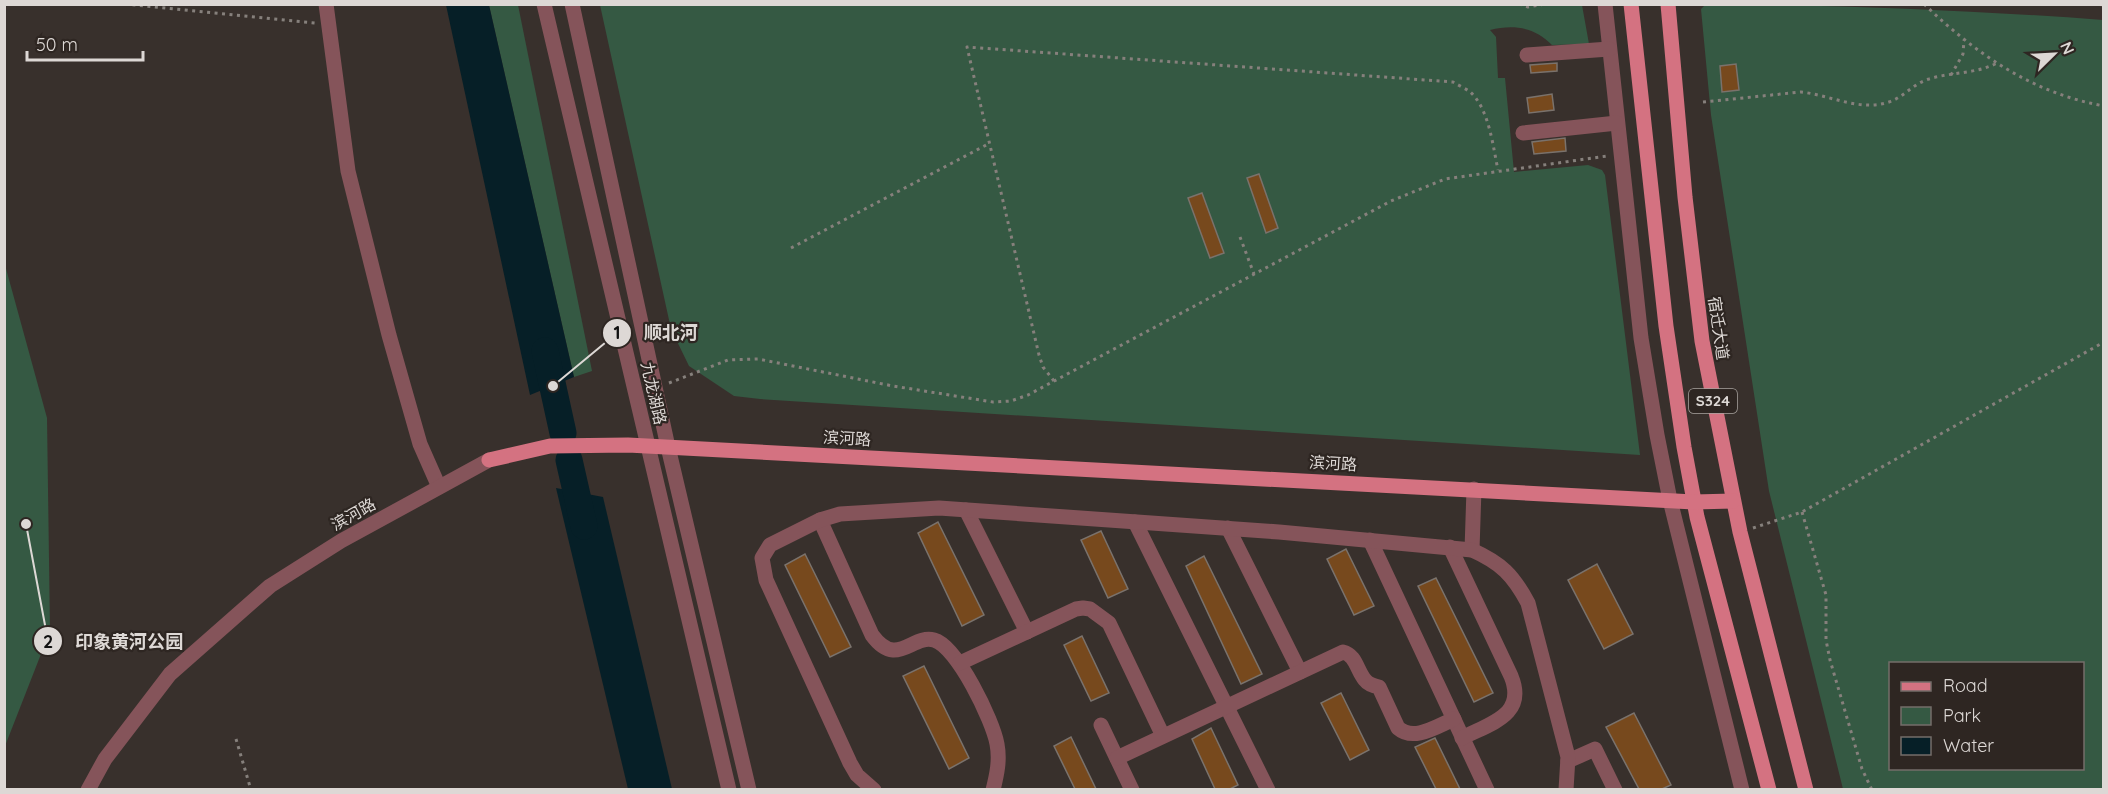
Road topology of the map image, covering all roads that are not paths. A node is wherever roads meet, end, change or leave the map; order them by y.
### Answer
1 (326, 4) edge
2 (544, 4) edge
3 (572, 4) edge
4 (1605, 4) edge
5 (1631, 4) edge
6 (1668, 4) edge
7 (1609, 49) junction
8 (1527, 55) dead end
9 (1617, 123) junction
10 (1523, 133) dead end
11 (648, 446) junction
12 (668, 447) junction
13 (489, 460) joint
14 (439, 487) junction
15 (1474, 489) junction
16 (1670, 500) junction
17 (1733, 501) junction
18 (1694, 502) junction
19 (966, 510) junction
20 (820, 520) junction
21 (1135, 522) junction
22 (1228, 528) junction
23 (1370, 540) junction
24 (1450, 548) junction
25 (1472, 549) junction
26 (1027, 632) junction
27 (960, 663) junction
28 (1300, 672) junction
29 (1226, 706) junction
30 (1454, 719) junction
31 (1101, 725) dead end
32 (1163, 736) junction
33 (1462, 738) junction
34 (1117, 758) junction
35 (1568, 761) junction
36 (88, 789) edge
37 (729, 789) edge
38 (749, 789) edge
39 (874, 789) edge
40 (993, 789) edge
41 (1132, 789) edge
42 (1268, 789) edge
43 (1487, 789) edge
44 (1566, 789) edge
45 (1615, 789) edge
46 (1742, 789) edge
47 (1769, 789) edge
48 (1806, 789) edge

1 - 14 street
2 - 11 street, 九龙湖路
3 - 12 street, 九龙湖路
4 - 7 street
5 - 18 main road, S324
6 - 17 main road, 宿迁大道 / S324
7 - 8 street
7 - 9 street
9 - 10 street
9 - 16 street
11 - 12 main road, 滨河路
11 - 13 main road, 滨河路
11 - 37 street, 九龙湖路
12 - 15 main road, 滨河路
12 - 38 street, 九龙湖路
13 - 14 street, 滨河路
14 - 36 street, 滨河路
15 - 16 main road, 滨河路
15 - 25 street
16 - 18 main road, 滨河路
16 - 46 street
17 - 18 main road, 滨河路
17 - 48 main road, 宿迁大道 / S324
18 - 47 main road, S324
19 - 20 street
19 - 21 street
19 - 26 street
20 - 27 street
20 - 39 street
21 - 22 street
21 - 29 street
22 - 23 street
22 - 28 street
23 - 24 street
23 - 30 street
24 - 25 street
24 - 33 street
25 - 35 street
26 - 27 street
26 - 32 street
27 - 40 street
28 - 29 street
28 - 30 street
29 - 32 street
29 - 42 street
30 - 33 street
31 - 34 street
32 - 34 street
33 - 43 street
34 - 41 street
35 - 44 street
35 - 45 street

